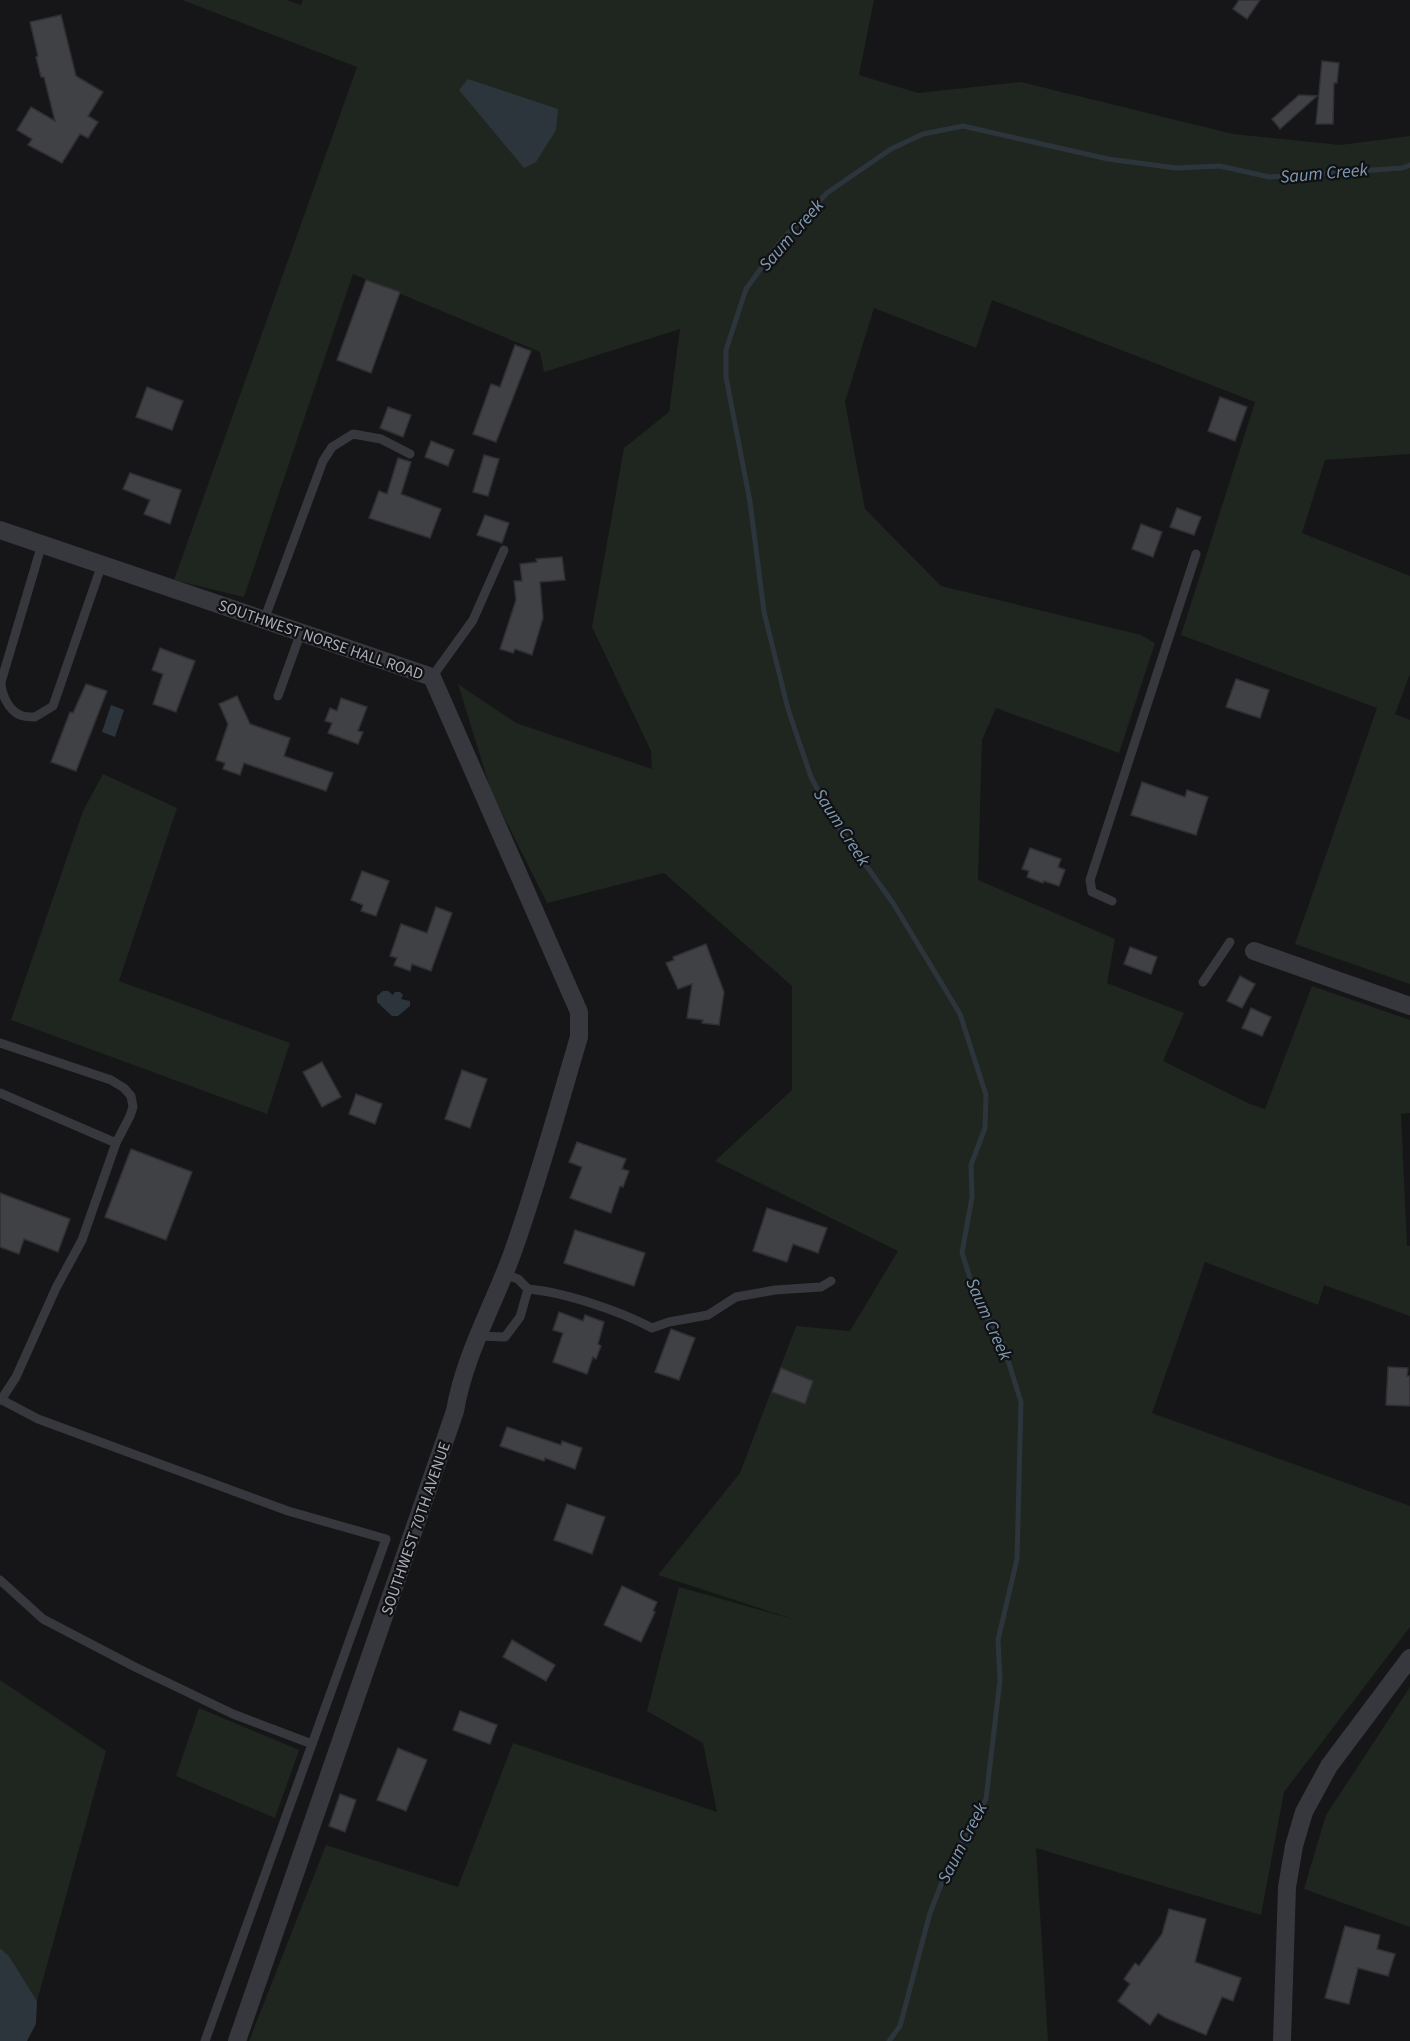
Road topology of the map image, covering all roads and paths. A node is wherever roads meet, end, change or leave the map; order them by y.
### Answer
1 (410, 454) dead end
2 (0, 530) edge
3 (42, 544) junction
4 (504, 550) dead end
5 (1196, 554) dead end
6 (102, 564) junction
7 (264, 620) junction
8 (301, 632) junction
9 (432, 677) junction
10 (278, 696) dead end
11 (1112, 901) dead end
12 (1230, 942) dead end
13 (1254, 951) dead end
14 (1203, 982) dead end
15 (1410, 1006) edge
16 (579, 1012) joint
17 (0, 1043) edge
18 (0, 1093) edge
19 (116, 1143) junction
20 (504, 1274) junction
21 (831, 1281) dead end
22 (528, 1289) junction
23 (479, 1336) junction
24 (1, 1400) edge
25 (0, 1580) edge
26 (1410, 1658) edge
27 (312, 1744) junction
28 (205, 2041) edge
29 (237, 2041) edge
30 (1282, 2041) edge

1 - 7 lane
2 - 3 street, SOUTHWEST NORSE HALL ROAD
3 - 6 street, SOUTHWEST NORSE HALL ROAD
3 - 6 lane
4 - 9 lane
5 - 11 lane
6 - 7 street, SOUTHWEST NORSE HALL ROAD
7 - 8 street, SOUTHWEST NORSE HALL ROAD
8 - 9 street, SOUTHWEST NORSE HALL ROAD
8 - 10 lane
9 - 16 street, SOUTHWEST NORSE HALL ROAD
12 - 14 lane
13 - 15 street
16 - 20 street, SOUTHWEST 70TH AVENUE
17 - 19 lane
18 - 19 lane
19 - 24 lane
20 - 22 lane
20 - 23 street, SOUTHWEST 70TH AVENUE
21 - 22 lane
22 - 23 lane
23 - 29 street, SOUTHWEST 70TH AVENUE
24 - 27 lane
25 - 27 lane
26 - 30 street
27 - 28 lane

